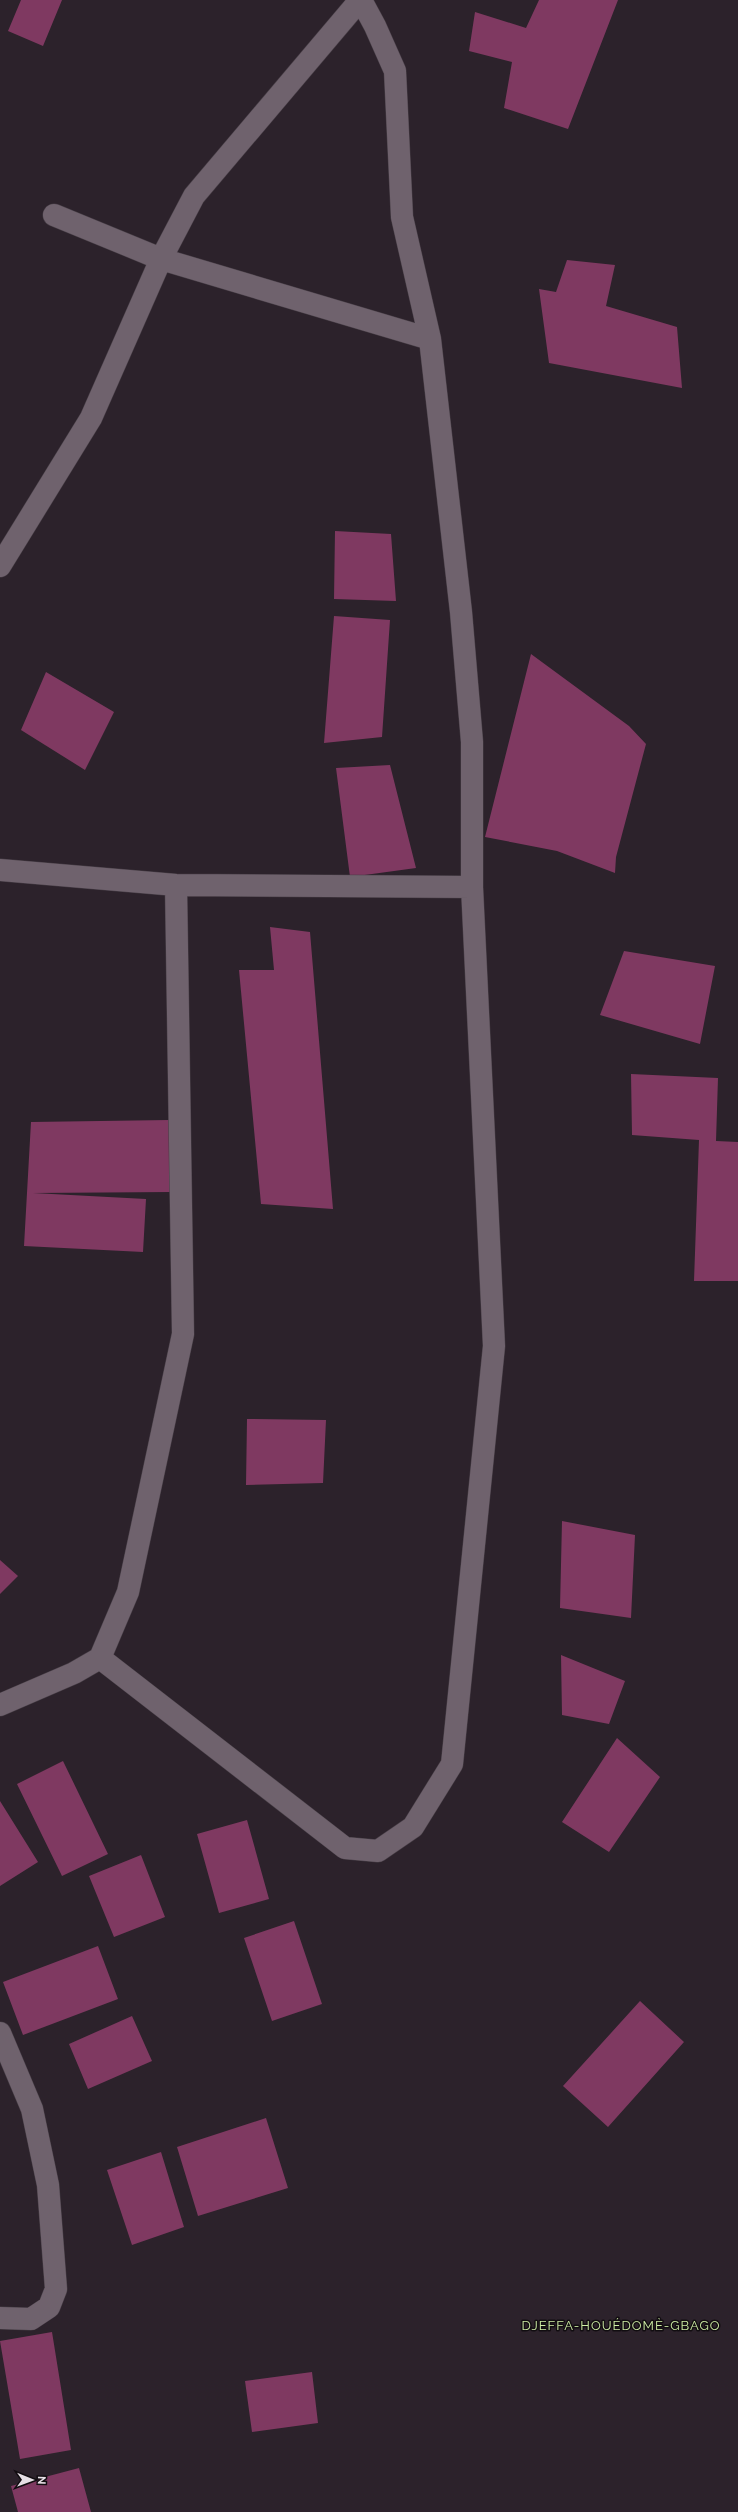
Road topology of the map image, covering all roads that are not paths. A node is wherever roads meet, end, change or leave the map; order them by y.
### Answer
1 (361, 0) edge
2 (54, 215) dead end
3 (161, 259) junction
4 (430, 338) junction
5 (0, 566) edge
6 (0, 870) edge
7 (176, 885) junction
8 (472, 887) junction
9 (100, 1658) junction
10 (0, 1705) edge
11 (0, 2033) edge
12 (0, 2318) edge

1 - 3 street
1 - 4 street
2 - 3 street
3 - 4 street
3 - 5 street
4 - 8 street
6 - 7 street
7 - 8 street
7 - 9 street
8 - 9 street
9 - 10 street
11 - 12 street

